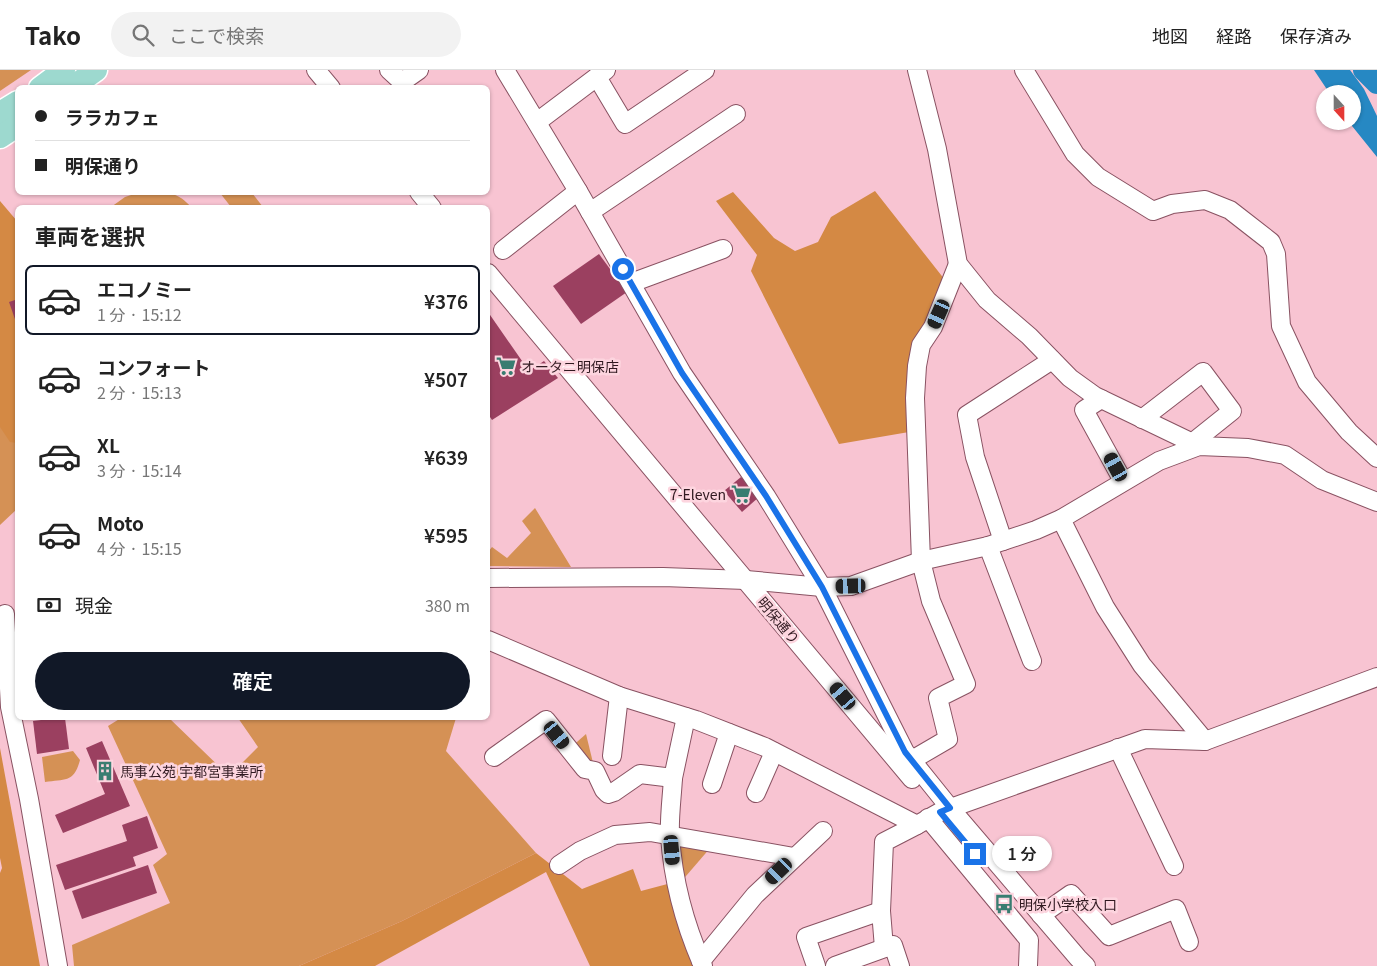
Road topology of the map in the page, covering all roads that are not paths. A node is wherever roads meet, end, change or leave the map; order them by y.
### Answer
1 (64, 70) edge
2 (96, 70) edge
3 (316, 70) edge
4 (389, 70) edge
5 (419, 70) edge
6 (505, 70) edge
7 (705, 70) edge
8 (917, 70) edge
9 (1024, 70) edge
10 (601, 73) edge
11 (44, 85) edge
12 (75, 85) edge
13 (328, 85) edge
14 (15, 104) edge
15 (0, 113) edge
16 (736, 114) dead end
17 (537, 122) junction
18 (15, 127) edge
19 (0, 136) edge
20 (578, 191) junction
21 (421, 195) edge
22 (430, 205) edge
23 (590, 212) junction
24 (723, 249) dead end
25 (503, 250) dead end
26 (958, 264) junction
27 (490, 276) edge
28 (631, 283) junction
29 (1052, 360) junction
30 (1101, 399) junction
31 (1142, 419) junction
32 (1196, 445) junction
33 (1377, 458) edge
34 (1123, 481) junction
35 (1377, 502) edge
36 (1061, 519) junction
37 (996, 543) junction
38 (921, 561) junction
39 (490, 578) edge
40 (746, 580) junction
41 (822, 587) junction
42 (8, 613) edge
43 (490, 641) edge
44 (1032, 661) dead end
45 (1377, 677) edge
46 (619, 696) junction
47 (686, 717) junction
48 (729, 733) junction
49 (1205, 741) junction
50 (1118, 748) junction
51 (774, 752) junction
52 (612, 756) dead end
53 (494, 757) dead end
54 (912, 760) junction
55 (673, 778) junction
56 (712, 784) dead end
57 (756, 793) dead end
58 (934, 816) junction
59 (823, 830) dead end
60 (670, 834) junction
61 (794, 857) junction
62 (559, 864) dead end
63 (1174, 866) dead end
64 (882, 911) junction
65 (1041, 915) junction
66 (1189, 942) dead end
67 (884, 948) junction
68 (702, 964) edge
69 (58, 966) edge
70 (816, 966) edge
71 (835, 966) edge
72 (900, 966) edge
73 (1028, 966) edge
74 (1070, 966) edge
75 (1086, 966) edge

1 - 11 main road
2 - 12 main road
3 - 13 street
4 - 5 street
6 - 17 street
7 - 10 street
8 - 26 street
9 - 33 street
10 - 17 street
14 - 15 main road
16 - 23 street
17 - 20 street
18 - 19 main road
20 - 23 street
20 - 25 street
21 - 22 street
23 - 28 street
24 - 28 street
26 - 29 street
26 - 38 street
27 - 40 street, 明保通り
28 - 41 street
29 - 30 street
29 - 37 street
30 - 31 street
30 - 34 street
31 - 32 street
31 - 32 street
32 - 34 street
32 - 35 street
34 - 36 street
36 - 37 street
36 - 49 street
37 - 38 street
37 - 44 street
38 - 41 street
38 - 54 street
39 - 40 street
40 - 41 street
40 - 58 street, 明保通り
41 - 54 street
42 - 69 street
43 - 46 street
45 - 49 street
46 - 47 street
46 - 52 street
47 - 48 street
47 - 55 street
48 - 51 street
48 - 56 street
49 - 50 street
50 - 58 street
50 - 63 street
51 - 57 street
51 - 58 street
53 - 55 street
54 - 58 street
55 - 60 street
58 - 64 street
58 - 65 street
58 - 73 street
58 - 74 street, 明保通り
59 - 61 street
60 - 61 street
60 - 62 street
60 - 68 street
61 - 68 street
64 - 67 street
64 - 70 street
65 - 66 street
65 - 75 street
67 - 71 street
67 - 72 street

